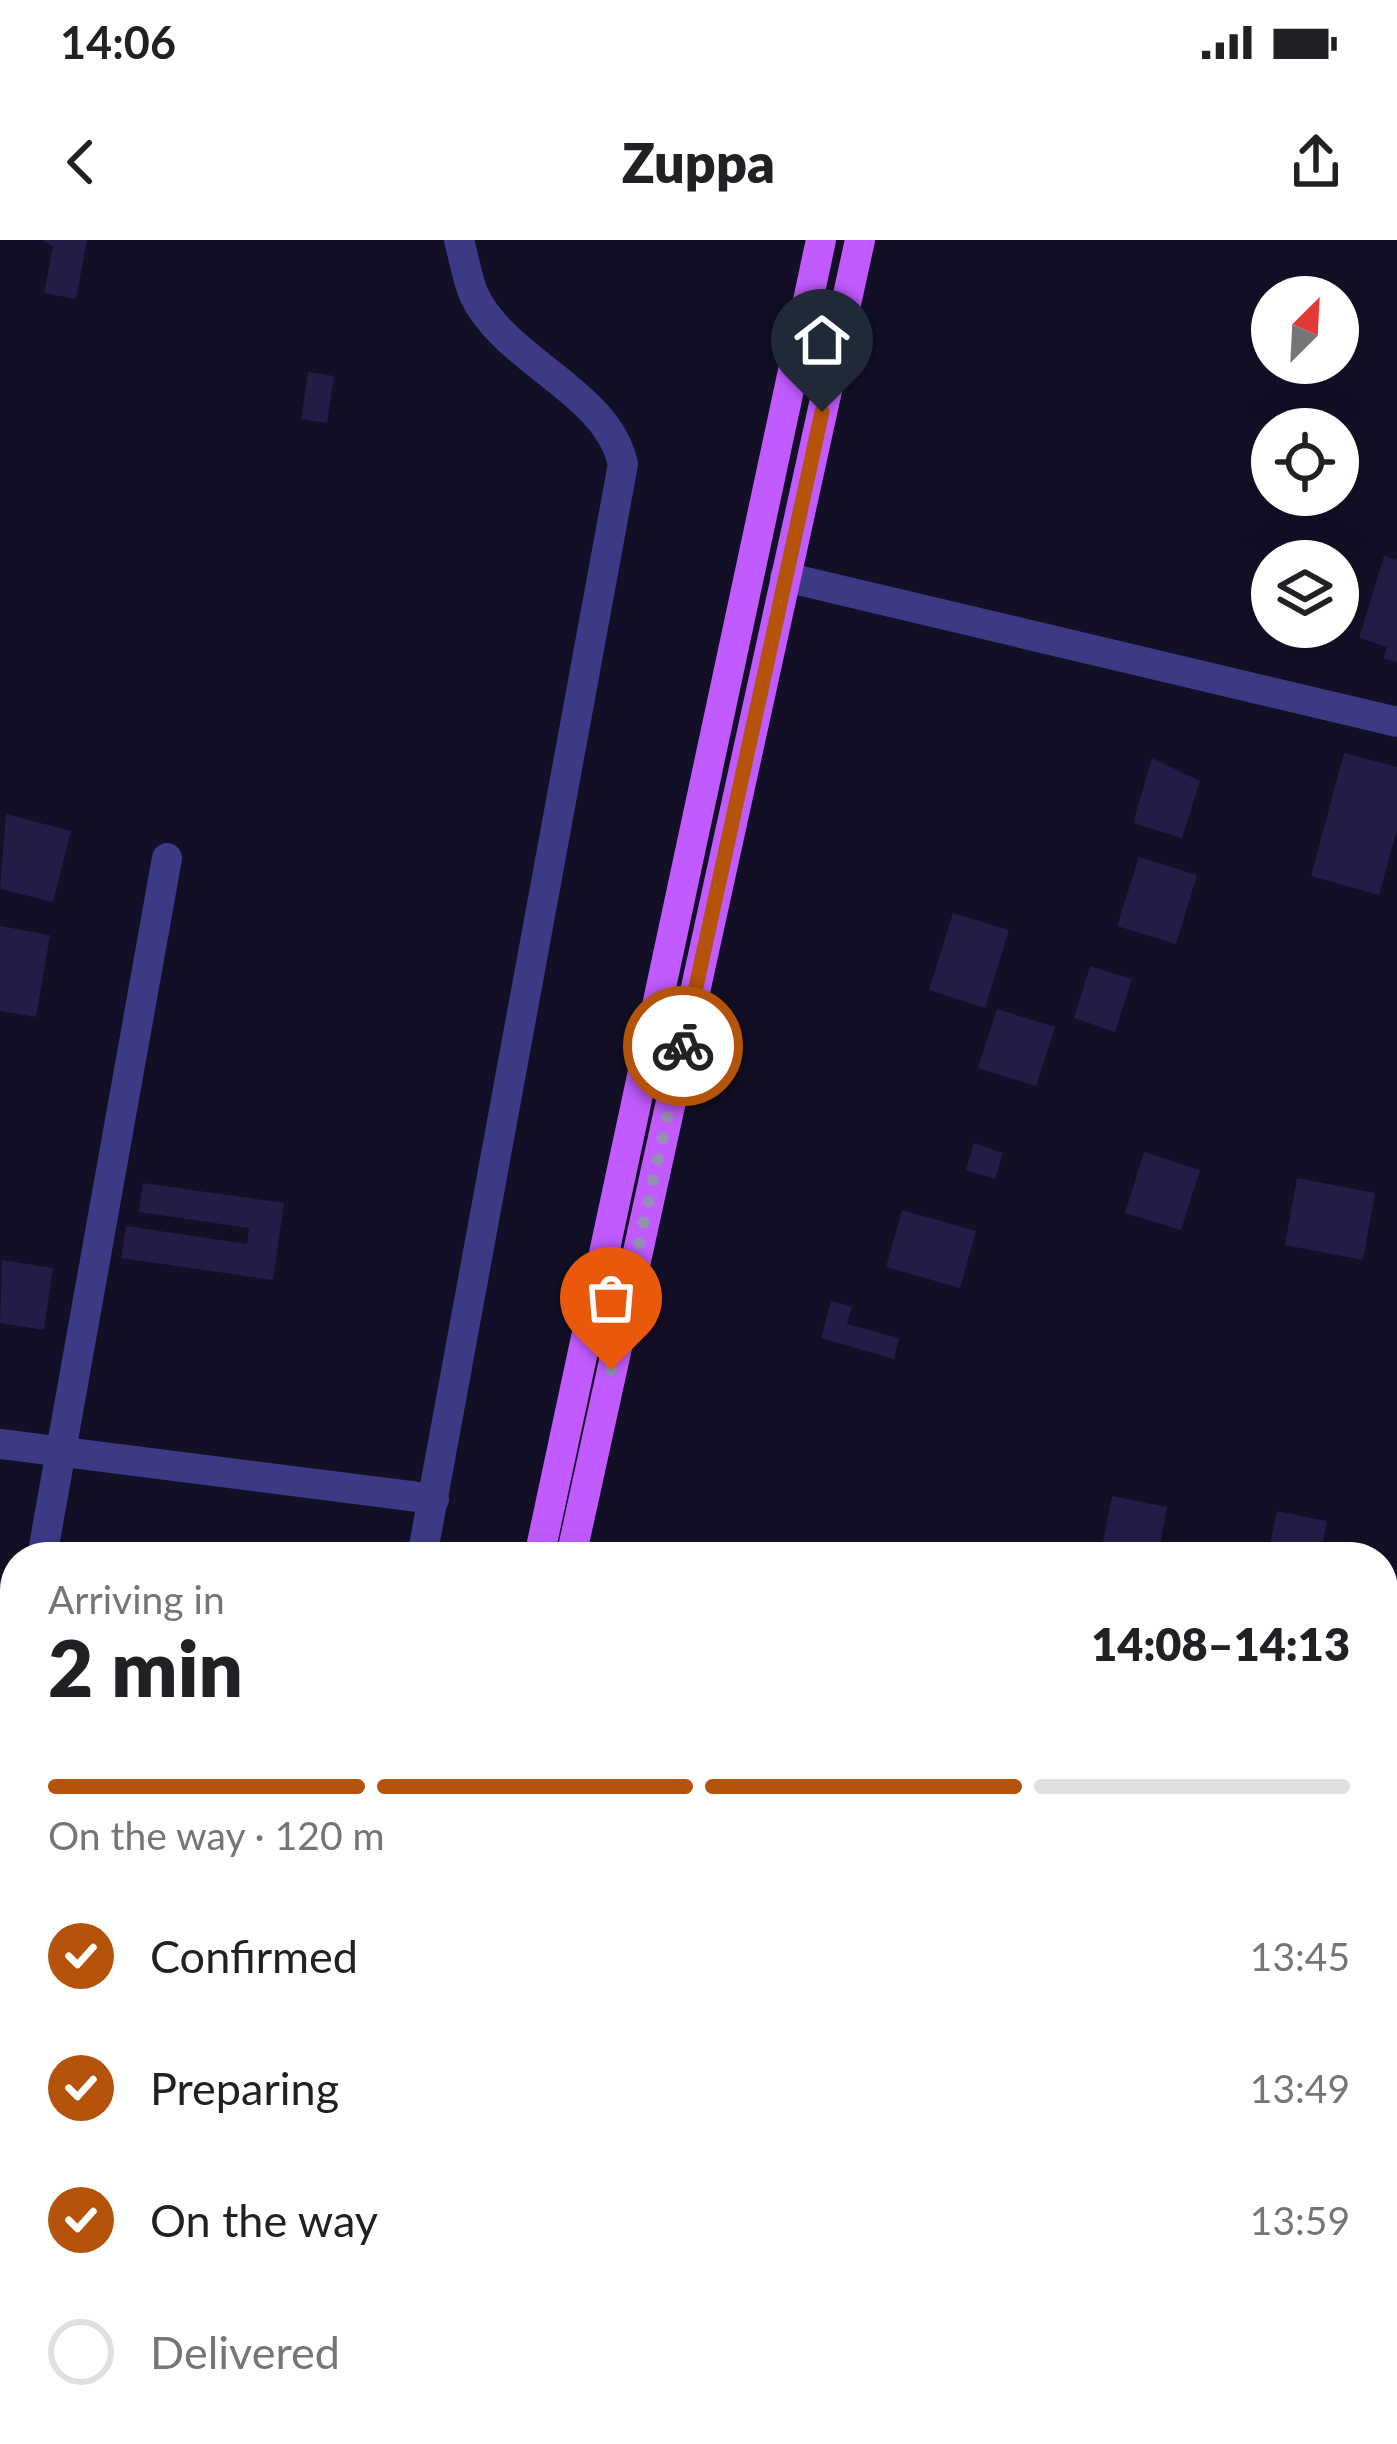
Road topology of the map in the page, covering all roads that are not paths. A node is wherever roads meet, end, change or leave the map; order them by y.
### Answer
1 (459, 240) edge
2 (821, 240) edge
3 (860, 240) edge
4 (785, 578) junction
5 (1397, 722) edge
6 (167, 858) dead end
7 (0, 1444) edge
8 (62, 1449) junction
9 (434, 1499) junction
10 (45, 1542) edge
11 (425, 1542) edge
12 (542, 1542) edge
13 (574, 1542) edge

1 - 9 street
2 - 12 main road
3 - 4 main road
4 - 5 street
4 - 13 main road
6 - 8 street
7 - 8 street
8 - 9 street
8 - 10 street
9 - 11 street

